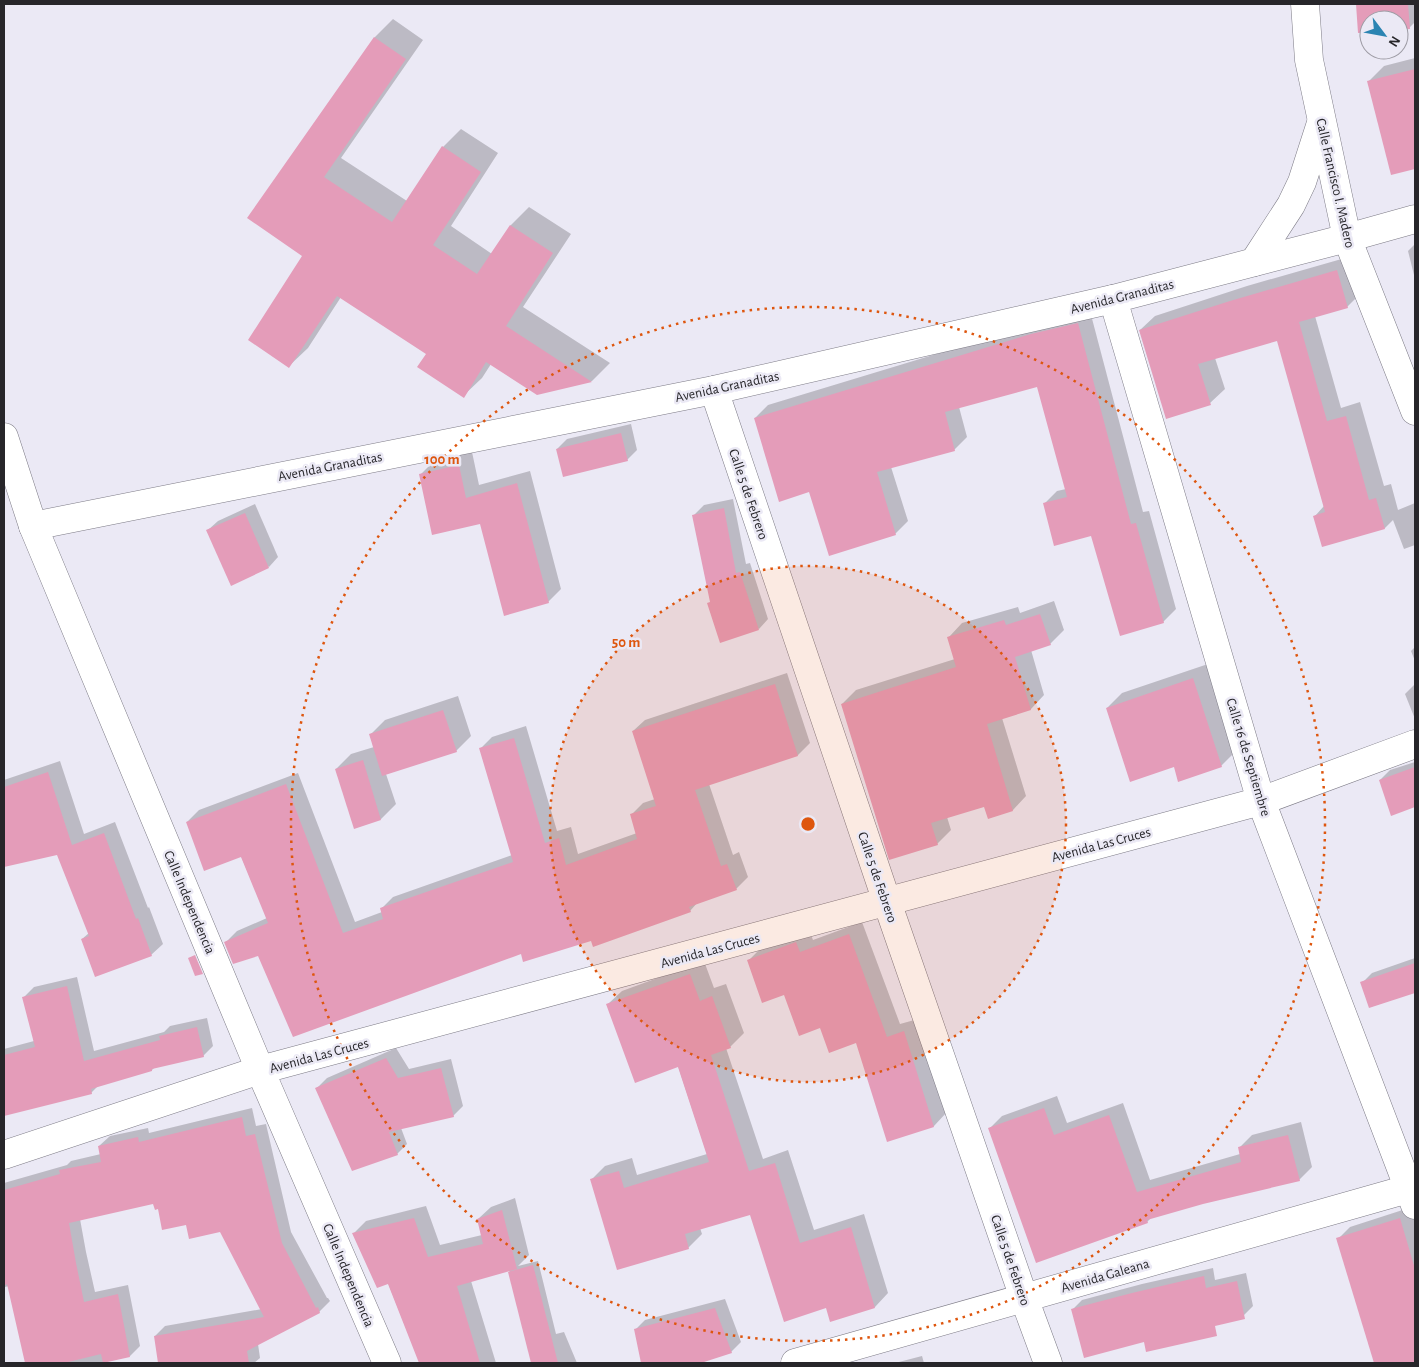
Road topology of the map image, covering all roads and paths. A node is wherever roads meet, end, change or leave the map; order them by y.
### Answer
1 (1305, 4) edge
2 (1322, 121) junction
3 (1415, 219) edge
4 (1347, 238) junction
5 (1254, 262) junction
6 (1113, 299) junction
7 (714, 390) junction
8 (1415, 411) edge
9 (4, 437) edge
10 (33, 526) junction
11 (1415, 744) edge
12 (1261, 802) junction
13 (887, 902) junction
14 (260, 1070) junction
15 (4, 1155) edge
16 (1413, 1194) edge
17 (1024, 1298) junction
18 (388, 1363) edge
19 (794, 1363) edge
20 (1048, 1363) edge

1 - 2 street, Calle Francisco I. Madero
2 - 4 street, Calle Francisco I. Madero
2 - 5 street
3 - 4 street, Avenida Granaditas
4 - 5 street, Avenida Granaditas
4 - 8 street, Calle Francisco I. Madero
5 - 6 street, Avenida Granaditas
6 - 7 street, Avenida Granaditas
6 - 12 street, Calle 16 de Septiembre
7 - 10 street, Avenida Granaditas
7 - 13 street, Calle 5 de Febrero
9 - 10 street, Calle Independencia
10 - 14 street, Calle Independencia
11 - 12 street, Avenida Las Cruces
12 - 13 street, Avenida Las Cruces
12 - 16 street, Calle 16 de Septiembre
13 - 14 street, Avenida Las Cruces
13 - 17 street, Calle 5 de Febrero
14 - 15 street, Avenida Las Cruces
14 - 18 street, Calle Independencia
16 - 17 street, Avenida Galeana
17 - 19 street, Avenida Galeana
17 - 20 street, Calle 5 de Febrero

